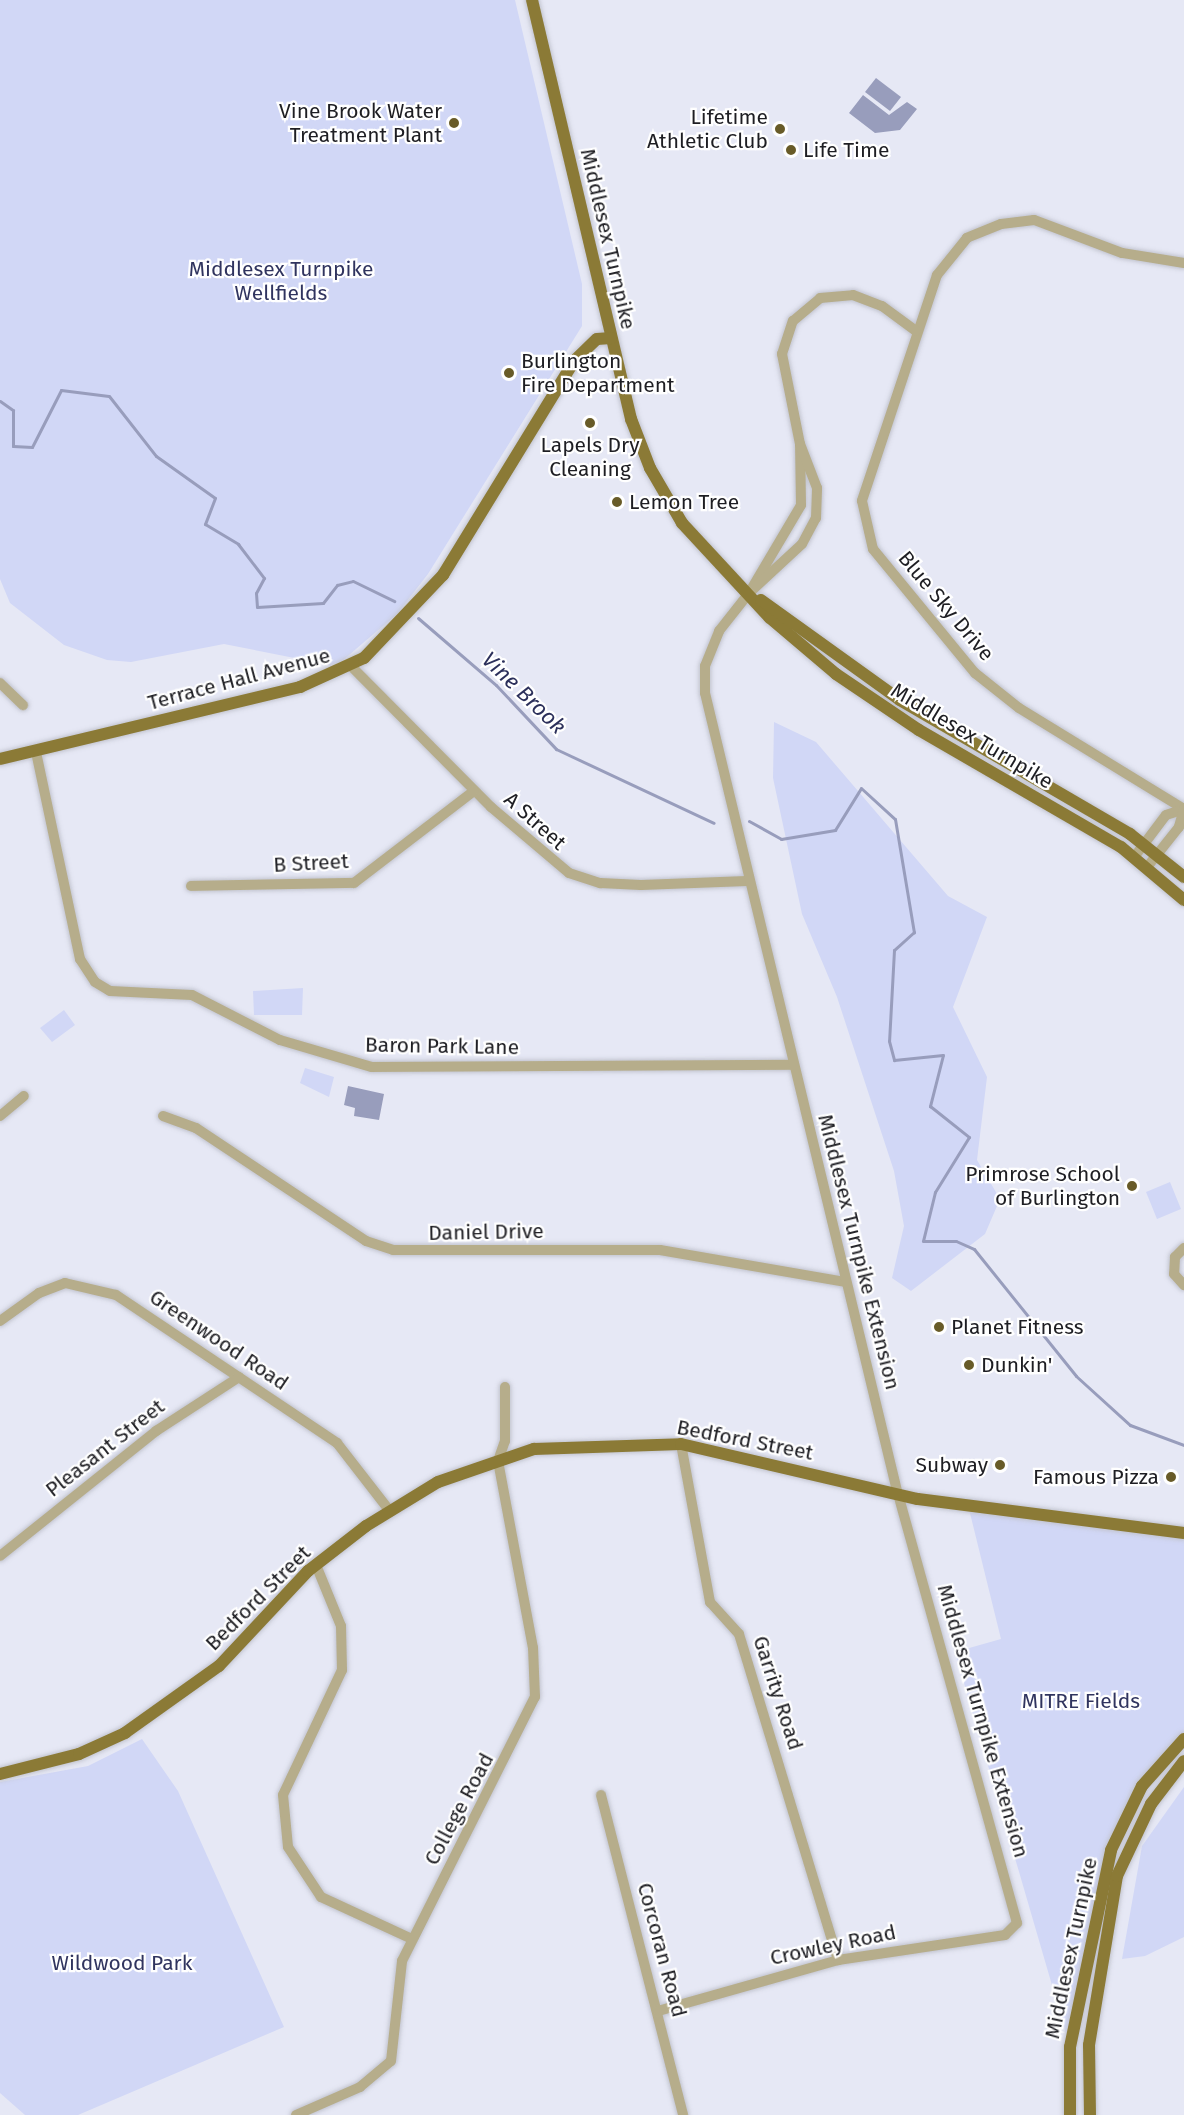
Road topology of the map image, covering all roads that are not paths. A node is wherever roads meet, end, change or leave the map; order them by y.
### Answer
1 (532, 0) edge
2 (1184, 263) edge
3 (916, 331) junction
4 (611, 338) junction
5 (800, 444) junction
6 (749, 593) junction
7 (351, 666) junction
8 (0, 683) edge
9 (23, 705) dead end
10 (36, 752) junction
11 (0, 759) edge
12 (474, 791) junction
13 (1184, 809) edge
14 (1144, 843) junction
15 (1158, 854) junction
16 (1134, 856) junction
17 (1148, 866) junction
18 (1184, 877) edge
19 (747, 881) junction
20 (192, 886) dead end
21 (1184, 900) edge
22 (793, 1065) junction
23 (24, 1096) dead end
24 (0, 1116) edge
25 (163, 1116) dead end
26 (1184, 1248) edge
27 (846, 1282) junction
28 (1184, 1285) edge
29 (0, 1321) edge
30 (239, 1377) junction
31 (505, 1387) dead end
32 (681, 1444) junction
33 (498, 1461) junction
34 (898, 1495) junction
35 (389, 1510) junction
36 (1184, 1533) edge
37 (0, 1556) edge
38 (316, 1565) junction
39 (1184, 1739) edge
40 (1184, 1761) edge
41 (0, 1774) edge
42 (601, 1795) dead end
43 (1016, 1926) joint
44 (412, 1939) junction
45 (838, 1960) junction
46 (658, 2011) junction
47 (296, 2115) edge
48 (683, 2115) edge
49 (1070, 2115) edge
50 (1090, 2115) edge

1 - 4 main road, Middlesex Turnpike
2 - 3 street, Blue Sky Drive
3 - 5 street
3 - 13 street, Blue Sky Drive
4 - 6 main road, Middlesex Turnpike
4 - 7 main road, Terrace Hall Avenue
5 - 6 street
5 - 6 street
6 - 14 main road, Middlesex Turnpike
6 - 16 main road, Middlesex Turnpike
6 - 19 street, Middlesex Turnpike Extension
7 - 10 main road, Terrace Hall Avenue
7 - 12 street, A Street
8 - 9 street
10 - 11 main road, Terrace Hall Avenue
10 - 22 street, Baron Park Lane
12 - 19 street, A Street
12 - 20 street, B Street
14 - 15 main road, Middlesex Turnpike
14 - 15 street
14 - 16 street
15 - 17 street
15 - 18 main road, Middlesex Turnpike
16 - 17 main road, Middlesex Turnpike
17 - 21 main road, Middlesex Turnpike
19 - 22 street, Middlesex Turnpike Extension
22 - 27 street, Middlesex Turnpike Extension
23 - 24 street
25 - 27 street, Daniel Drive
26 - 28 street
27 - 34 street, Middlesex Turnpike Extension
29 - 30 street, Greenwood Road
30 - 35 street, Greenwood Road
30 - 37 street, Pleasant Street
31 - 33 street
32 - 33 main road, Bedford Street
32 - 34 main road, Bedford Street
32 - 45 street, Garrity Road
33 - 35 main road, Bedford Street
33 - 44 street, College Road
34 - 36 main road, Bedford Street
34 - 43 street, Middlesex Turnpike Extension
35 - 38 main road, Bedford Street
38 - 41 main road, Bedford Street
38 - 44 street
39 - 49 main road, Middlesex Turnpike
40 - 50 main road, Middlesex Turnpike
42 - 46 street, Corcoran Road
43 - 45 street, Crowley Road
44 - 47 street, College Road
45 - 46 street, Crowley Road
46 - 48 street, Corcoran Road

